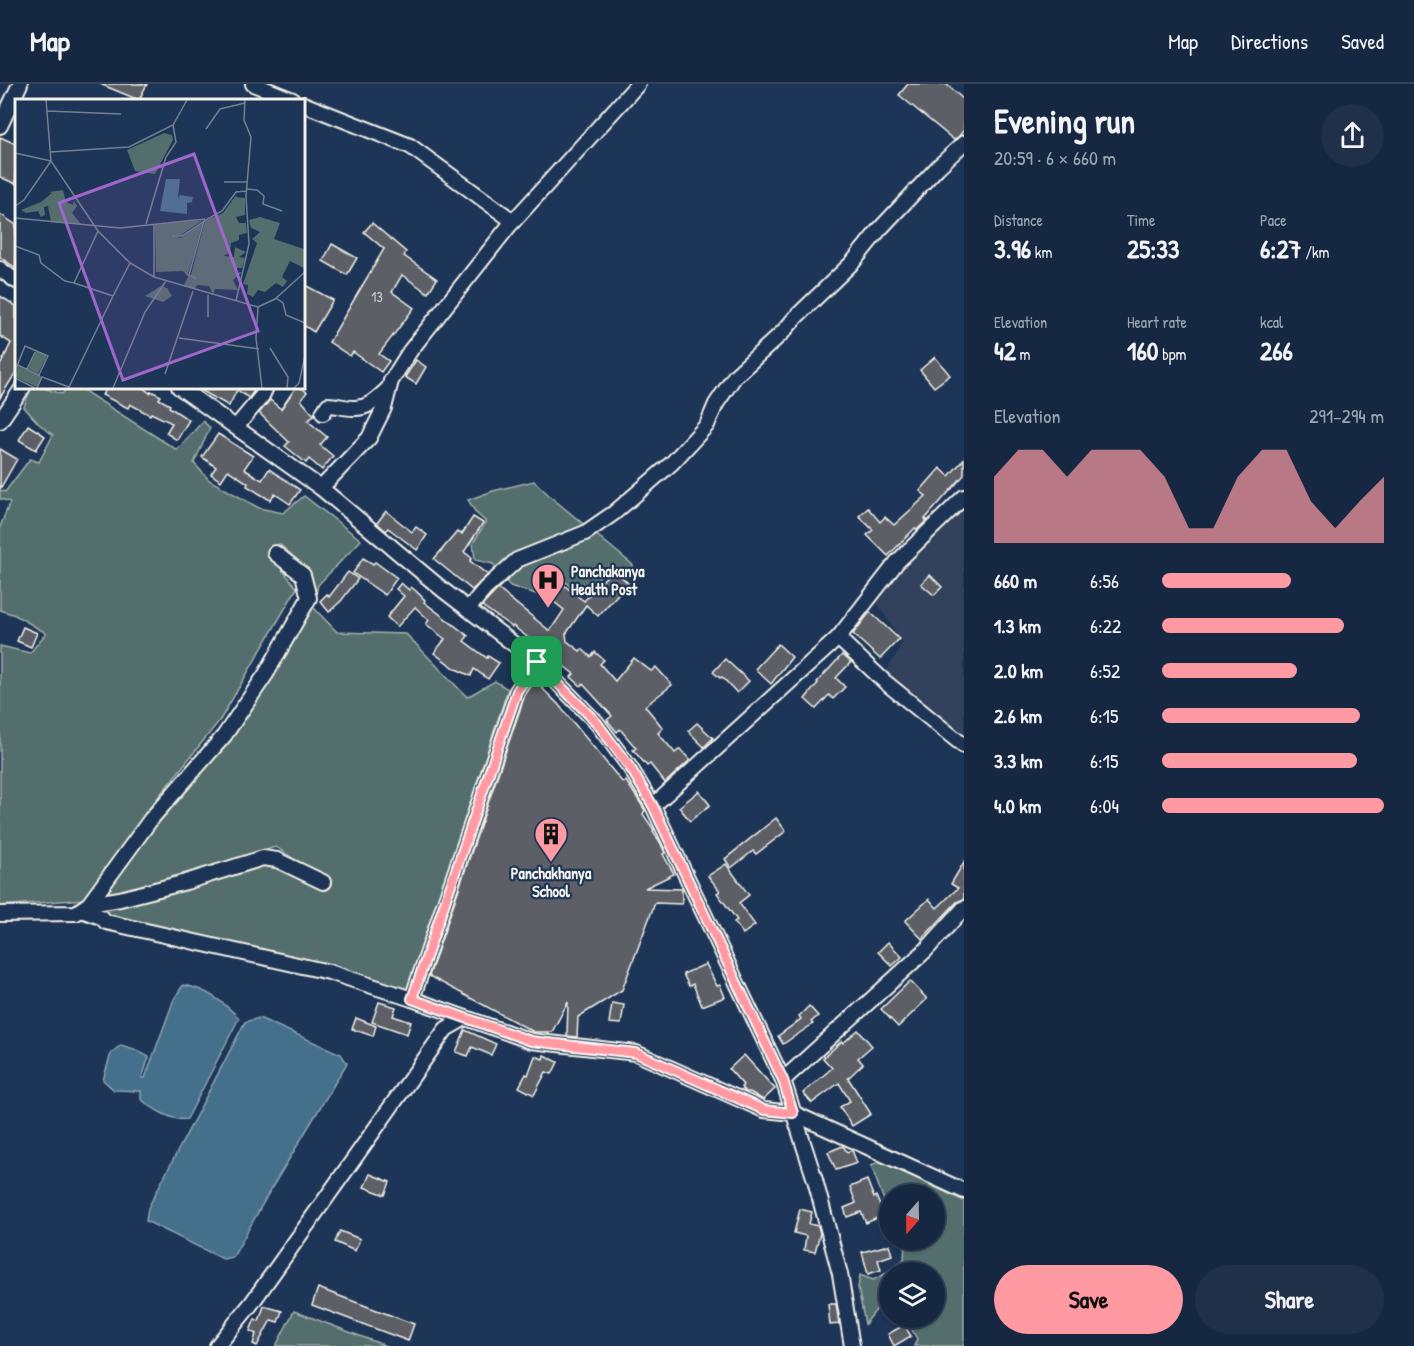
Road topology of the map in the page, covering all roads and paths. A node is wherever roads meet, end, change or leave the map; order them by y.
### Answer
1 (20, 84) edge
2 (253, 84) edge
3 (638, 84) edge
4 (290, 99) edge
5 (304, 104) edge
6 (0, 126) edge
7 (964, 143) edge
8 (513, 221) junction
9 (0, 269) edge
10 (15, 280) edge
11 (390, 387) junction
12 (22, 388) edge
13 (180, 388) edge
14 (266, 388) edge
15 (322, 413) dead end
16 (0, 421) edge
17 (236, 426) junction
18 (321, 488) junction
19 (964, 497) edge
20 (275, 552) dead end
21 (468, 609) junction
22 (838, 638) junction
23 (537, 662) junction
24 (964, 746) edge
25 (653, 806) junction
26 (323, 882) dead end
27 (85, 907) junction
28 (964, 908) edge
29 (0, 914) edge
30 (412, 999) junction
31 (465, 1018) junction
32 (783, 1080) junction
33 (793, 1113) junction
34 (964, 1191) edge
35 (217, 1346) edge
36 (852, 1346) edge

1 - 6 street
2 - 4 street
3 - 8 street
5 - 8 street
7 - 21 street
8 - 11 street
9 - 10 street
11 - 15 street
11 - 18 street
12 - 16 street
13 - 17 street
14 - 17 street
17 - 18 street
18 - 21 street
19 - 22 street
20 - 27 street
21 - 23 street
22 - 24 street
22 - 25 street
23 - 25 street
23 - 30 street
25 - 32 street
26 - 27 street
27 - 29 street
27 - 30 street
28 - 32 street
30 - 31 street
31 - 33 street
31 - 35 street
32 - 33 street
33 - 34 street
33 - 36 street

